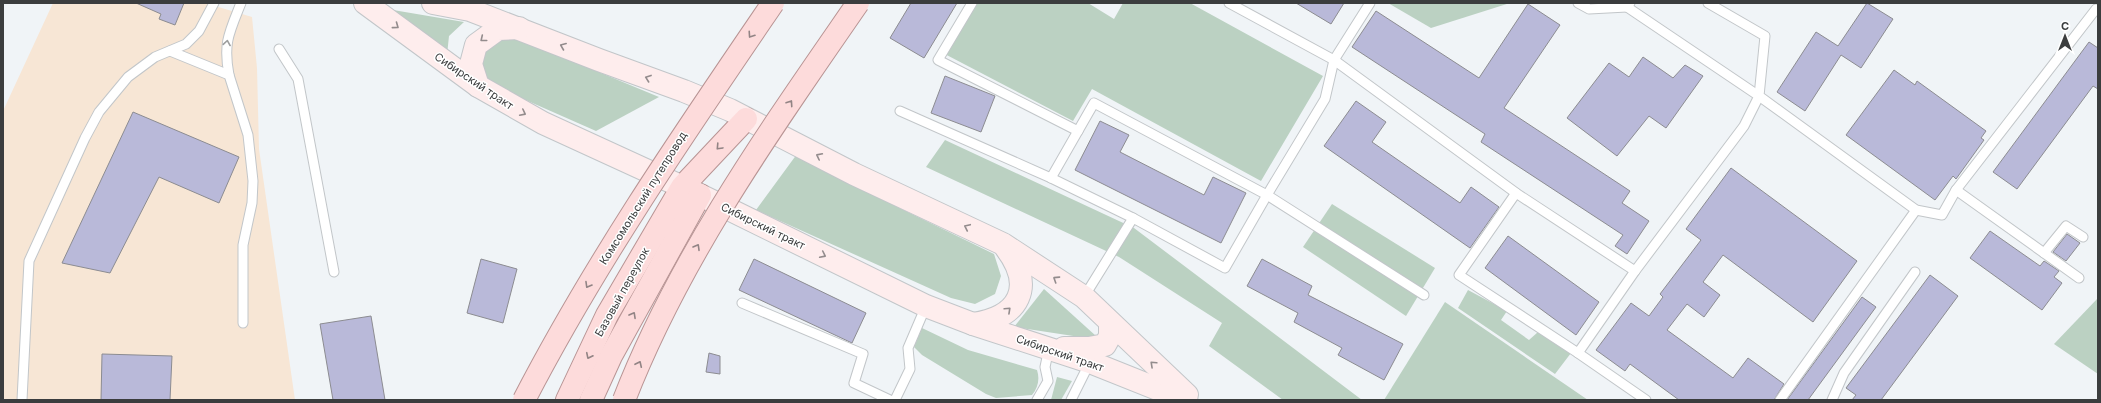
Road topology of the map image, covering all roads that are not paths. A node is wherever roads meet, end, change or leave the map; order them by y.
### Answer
1 (214, 3) edge
2 (241, 3) edge
3 (365, 3) edge
4 (433, 3) edge
5 (773, 3) edge
6 (858, 3) edge
7 (972, 3) edge
8 (1229, 3) edge
9 (1370, 3) edge
10 (1578, 3) edge
11 (1708, 3) edge
12 (1628, 5) edge
13 (469, 6) edge
14 (2098, 11) edge
15 (519, 28) junction
16 (279, 49) dead end
17 (170, 51) junction
18 (1334, 60) junction
19 (229, 75) junction
20 (478, 86) junction
21 (1759, 96) junction
22 (900, 111) dead end
23 (746, 119) junction
24 (1078, 131) junction
25 (1051, 178) junction
26 (1956, 190) junction
27 (691, 191) junction
28 (1516, 193) junction
29 (1268, 195) junction
30 (1916, 210) junction
31 (1133, 218) junction
32 (2083, 238) dead end
33 (1003, 244) junction
34 (2044, 253) junction
35 (1635, 271) junction
36 (334, 272) dead end
37 (1915, 272) dead end
38 (2080, 278) dead end
39 (1424, 295) dead end
40 (1084, 297) junction
41 (742, 303) dead end
42 (926, 306) junction
43 (243, 323) dead end
44 (1110, 323) junction
45 (973, 324) junction
46 (1048, 348) junction
47 (1578, 353) junction
48 (1090, 362) junction
49 (1155, 394) edge
50 (22, 400) edge
51 (524, 400) edge
52 (567, 400) edge
53 (591, 400) edge
54 (624, 400) edge
55 (890, 400) edge
56 (895, 400) edge
57 (1038, 400) edge
58 (1071, 400) edge
59 (1186, 400) edge
60 (1192, 400) edge
61 (1646, 400) edge
62 (1780, 400) edge
63 (1832, 400) edge

1 - 17 lane
19 -> 2 lane
3 -> 20 main road, Сибирский тракт
4 - 13 main road
5 -> 51 main road, Комсомольский путепровод, bridge
54 -> 6 main road, bridge
7 - 24 lane
8 - 18 lane
9 - 18 lane
10 - 12 lane
11 - 21 lane
12 - 21 lane
13 - 15 main road
14 - 26 lane
15 -> 20 main road
23 -> 15 main road
16 - 36 lane
17 - 19 lane
17 - 50 lane
18 - 28 lane
18 - 29 lane
19 - 43 lane
20 -> 27 main road, Сибирский тракт
21 - 30 lane
21 - 35 lane
22 - 25 lane
23 -> 27 main road
33 -> 23 main road
24 - 25 lane
24 - 29 lane
25 - 31 lane
26 - 30 lane
26 - 34 lane
27 -> 42 main road, Сибирский тракт
27 -> 52 main road, Базовый переулок
53 -> 27 main road, Базовый переулок
28 - 35 lane
28 - 47 lane
29 - 31 lane
29 - 39 lane
30 - 62 lane
31 - 40 lane
32 - 34 lane
40 -> 33 main road
45 -> 33 main road
34 - 38 lane
35 - 47 lane
37 - 63 lane
40 - 44 main road
41 - 55 lane
42 - 45 main road, Сибирский тракт
42 - 56 lane
44 - 46 main road
60 -> 44 main road
45 - 46 main road, Сибирский тракт
46 - 48 main road, Сибирский тракт
46 - 57 lane
47 - 61 lane
48 - 49 main road, Сибирский тракт
48 - 58 lane
49 - 59 main road, Сибирский тракт

